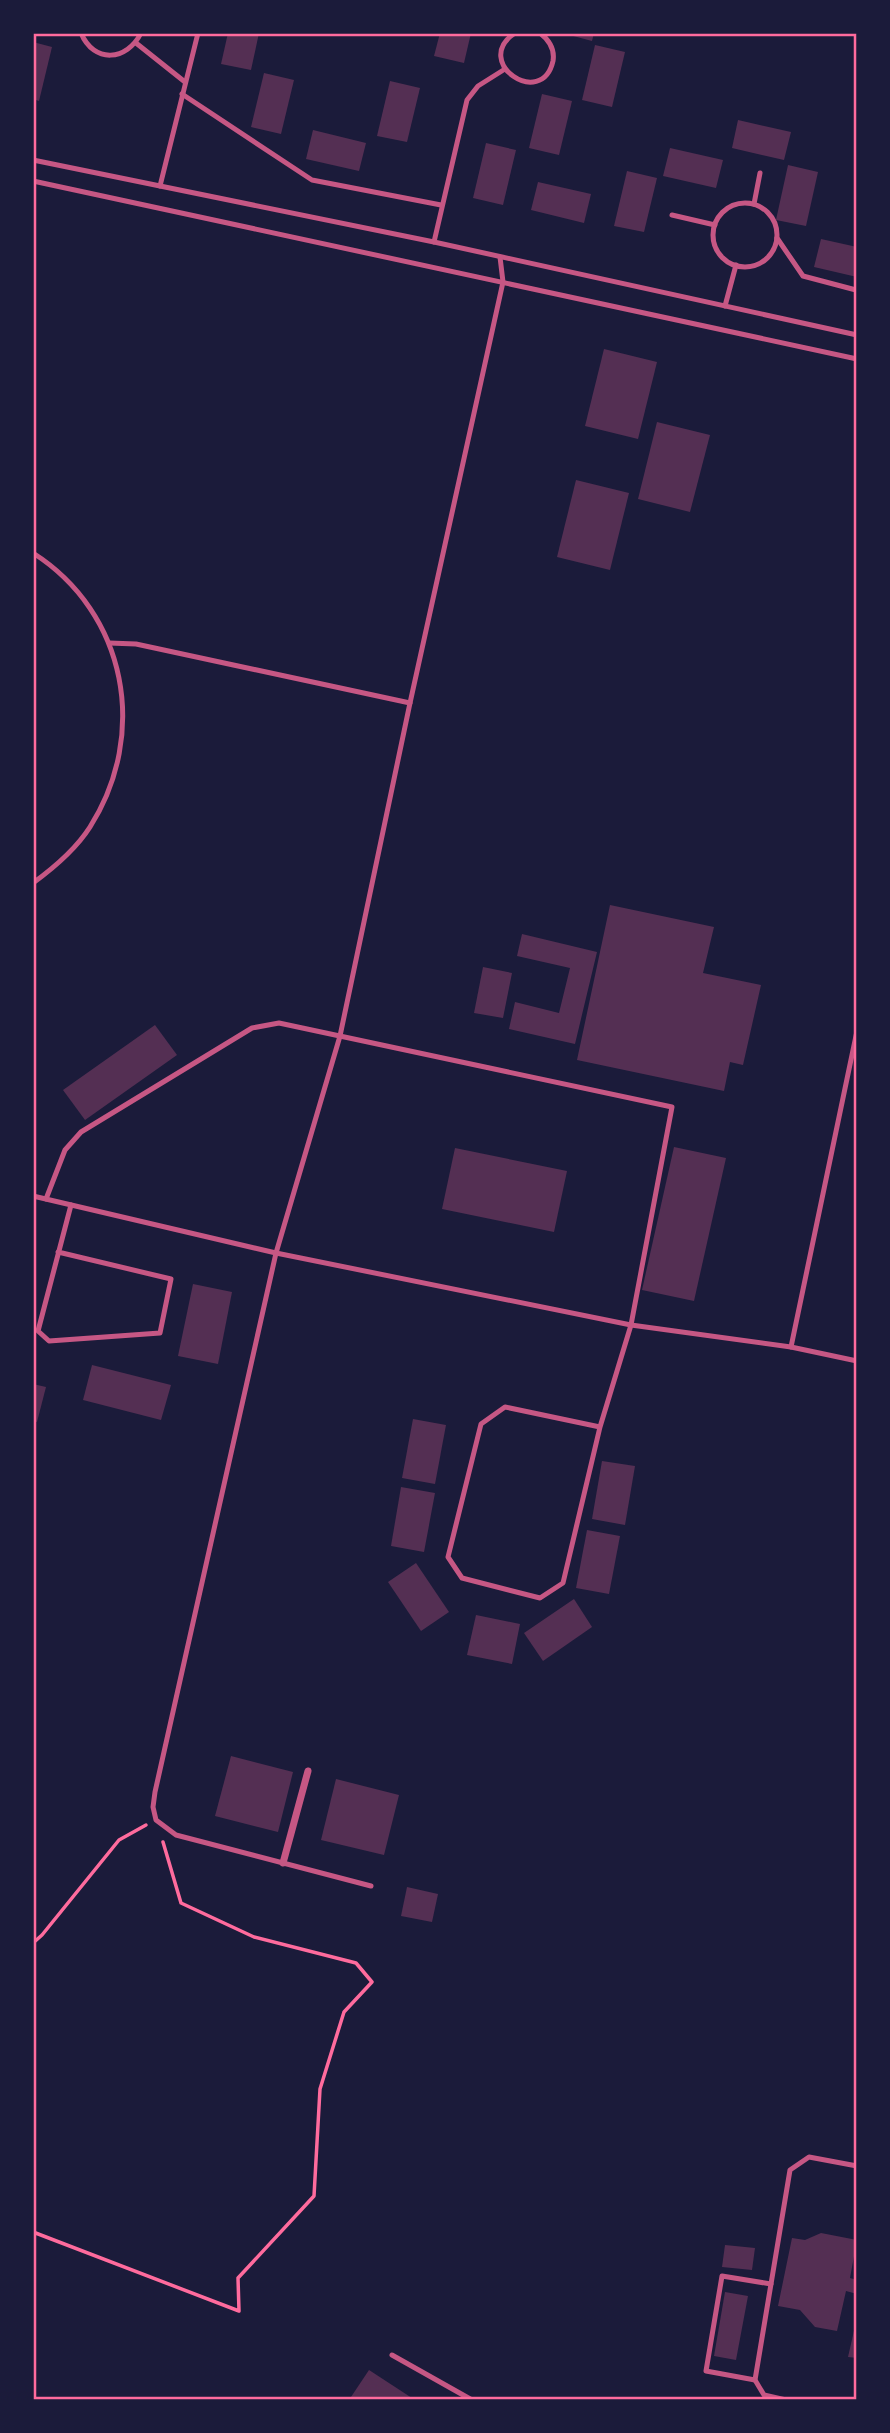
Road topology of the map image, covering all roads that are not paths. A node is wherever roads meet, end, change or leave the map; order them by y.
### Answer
1 (81, 33) edge
2 (141, 33) edge
3 (198, 33) edge
4 (515, 33) edge
5 (540, 33) edge
6 (136, 43) junction
7 (505, 69) junction
8 (184, 82) junction
9 (181, 94) junction
10 (33, 160) edge
11 (760, 173) dead end
12 (33, 181) edge
13 (160, 186) junction
14 (754, 204) junction
15 (441, 205) junction
16 (672, 215) dead end
17 (715, 225) junction
18 (777, 238) junction
19 (435, 242) junction
20 (500, 257) junction
21 (736, 265) junction
22 (503, 282) junction
23 (856, 290) edge
24 (725, 306) junction
25 (857, 335) edge
26 (857, 359) edge
27 (33, 553) edge
28 (109, 643) junction
29 (410, 703) junction
30 (33, 883) edge
31 (857, 1031) edge
32 (340, 1036) junction
33 (33, 1196) edge
34 (46, 1199) junction
35 (71, 1205) junction
36 (58, 1252) junction
37 (276, 1254) junction
38 (631, 1325) junction
39 (791, 1347) junction
40 (857, 1361) edge
41 (600, 1427) junction
42 (308, 1771) dead end
43 (283, 1863) junction
44 (370, 1886) dead end
45 (857, 2166) edge
46 (771, 2284) junction
47 (392, 2355) dead end
48 (755, 2380) junction
49 (472, 2400) edge
50 (786, 2400) edge

1 - 6 lane
2 - 6 lane
3 - 8 lane
4 - 7 lane
5 - 7 lane
6 - 8 lane
7 - 15 lane
8 - 9 lane
9 - 13 lane
9 - 15 lane
10 - 13 lane
11 - 14 lane
12 - 22 lane
13 - 19 lane
14 - 17 lane
14 - 18 lane
15 - 19 lane
16 - 17 lane
17 - 21 lane
18 - 21 lane
18 - 23 lane
19 - 20 lane
20 - 22 lane
20 - 24 lane
21 - 24 lane
22 - 26 lane
22 - 29 lane
24 - 25 lane
27 - 28 lane
28 - 29 lane
28 - 30 lane
29 - 32 lane
31 - 39 lane
32 - 34 lane
32 - 37 lane
32 - 38 lane
33 - 34 lane
34 - 35 lane
35 - 36 lane
35 - 37 lane
36 - 36 lane
37 - 38 lane
37 - 43 lane
38 - 39 lane
38 - 41 lane
39 - 40 lane
41 - 41 lane
42 - 43 street
43 - 44 lane
45 - 46 lane
46 - 48 lane
46 - 48 lane
47 - 49 lane
48 - 50 lane

